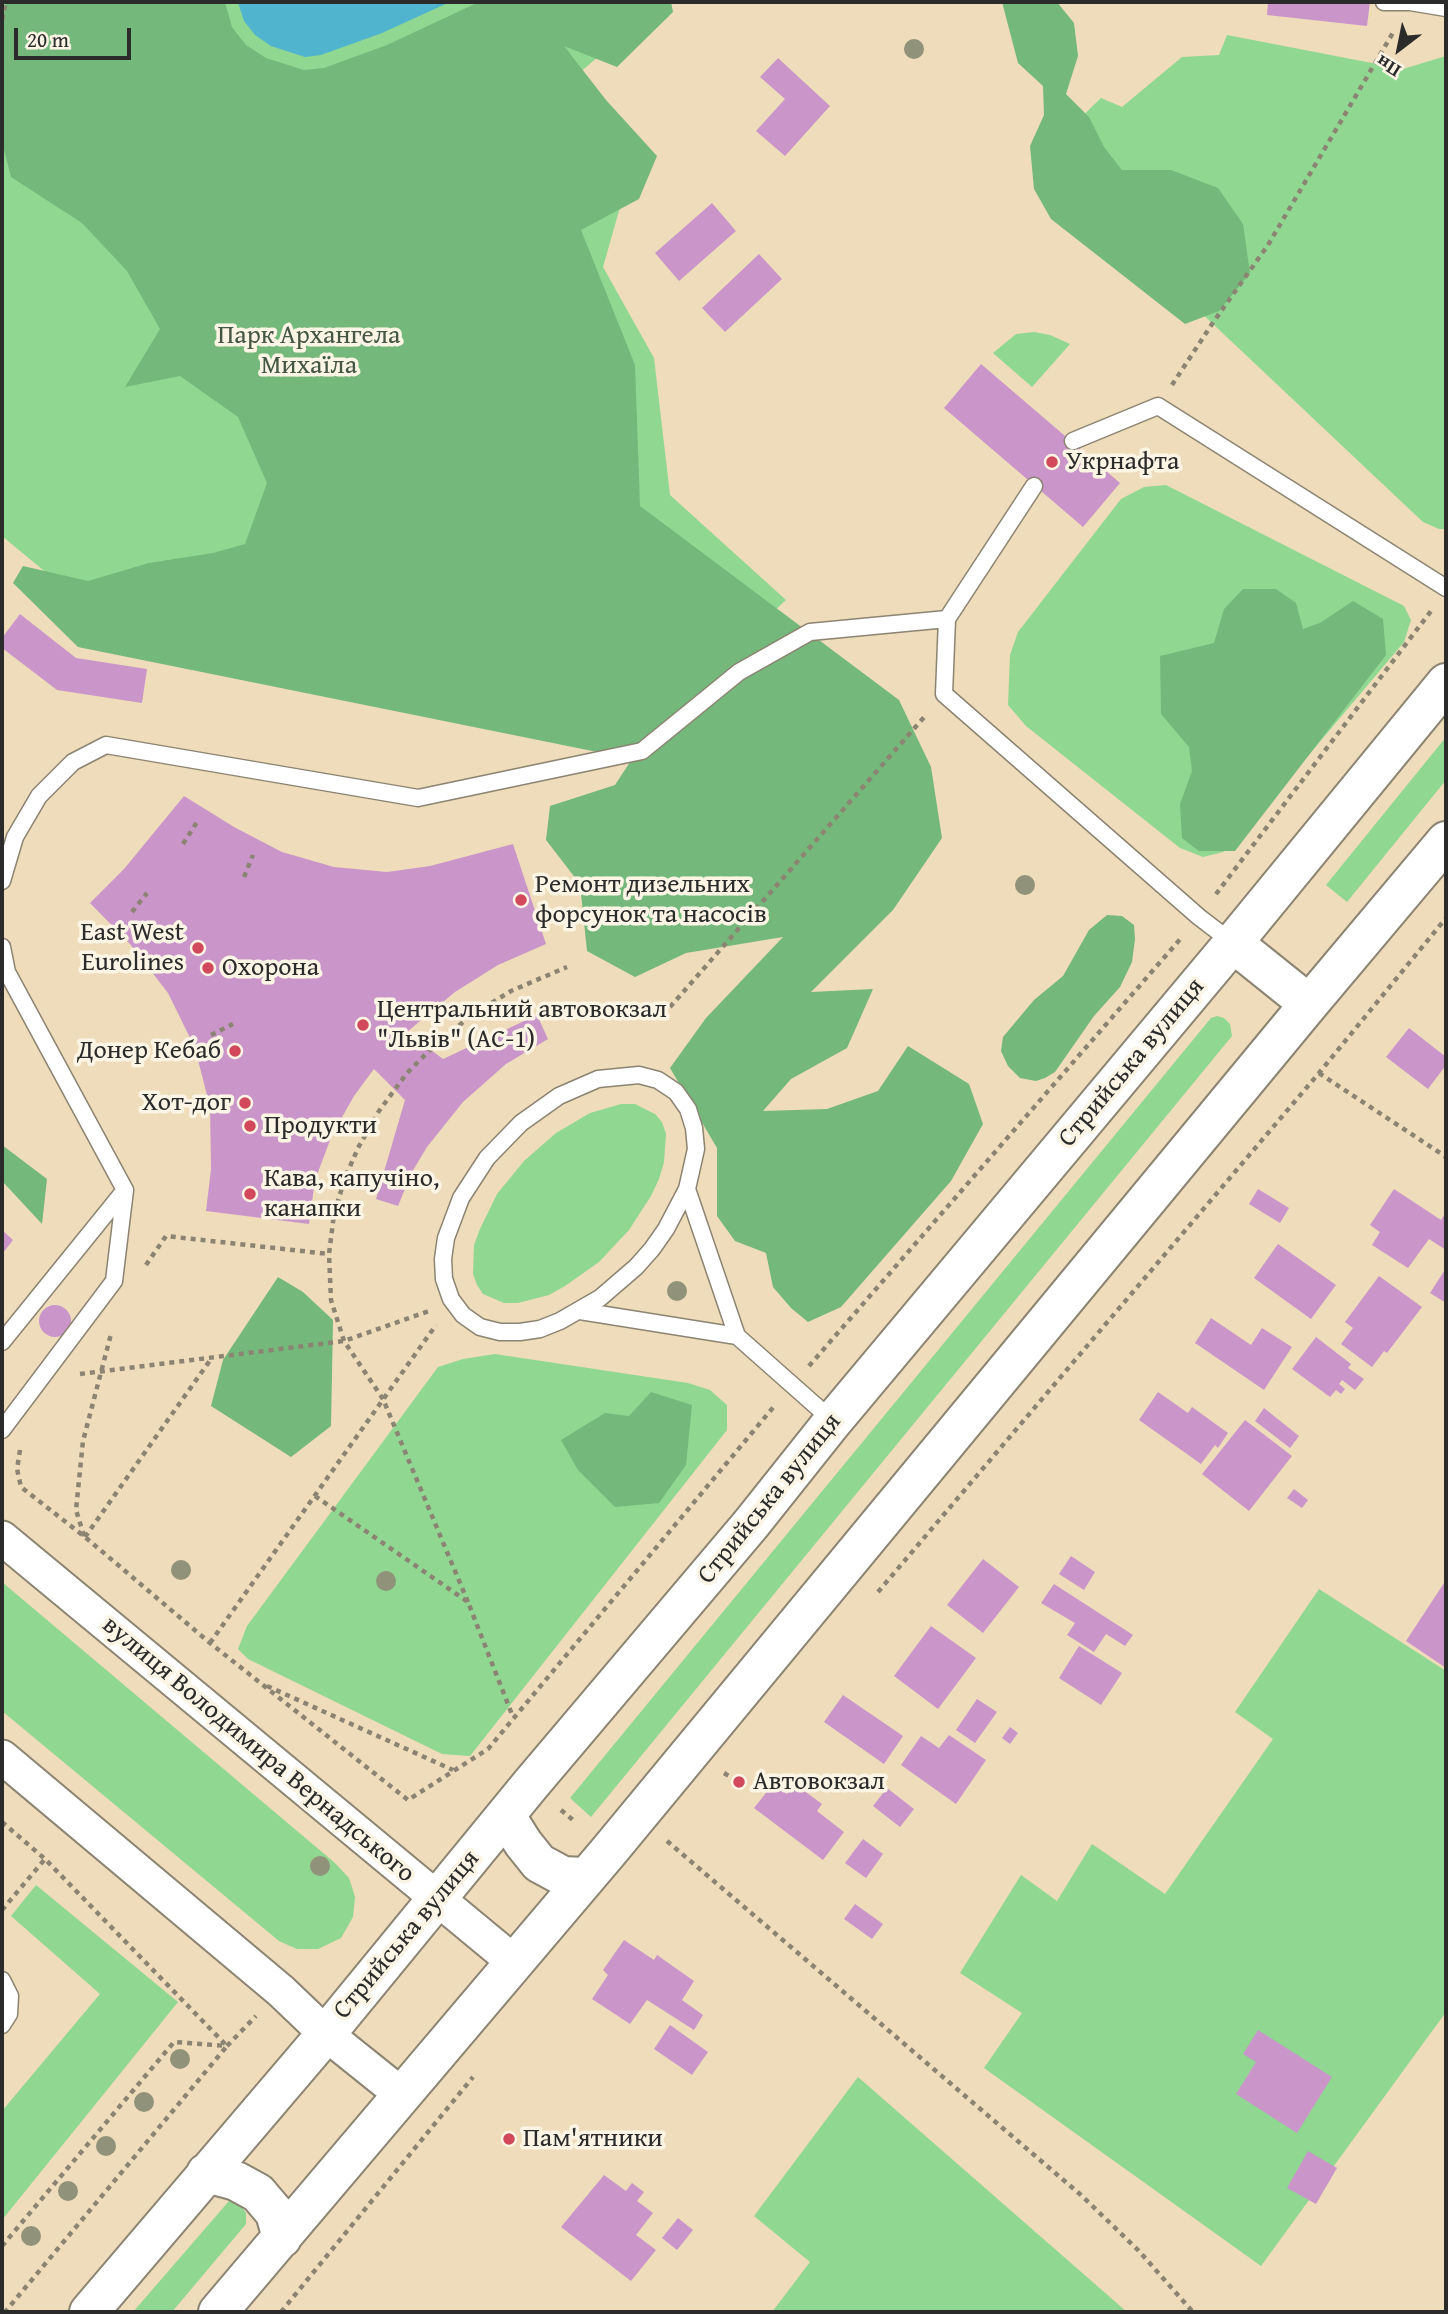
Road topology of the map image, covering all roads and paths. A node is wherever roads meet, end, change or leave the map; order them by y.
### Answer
1 (6, 2) edge
2 (1384, 2) edge
3 (1410, 2) edge
4 (1446, 8) edge
5 (2, 20) edge
6 (1158, 406) junction
7 (1073, 441) dead end
8 (1034, 486) dead end
9 (1442, 595) edge
10 (947, 619) junction
11 (1446, 683) edge
12 (944, 695) junction
13 (198, 819) dead end
14 (1446, 841) edge
15 (183, 844) dead end
16 (253, 855) dead end
17 (244, 877) dead end
18 (2, 881) edge
19 (147, 893) dead end
20 (132, 912) dead end
21 (1199, 917) junction
22 (1446, 918) edge
23 (1233, 943) junction
24 (2, 947) edge
25 (567, 967) dead end
26 (1309, 1004) junction
27 (670, 1007) dead end
28 (233, 1024) dead end
29 (211, 1035) dead end
30 (1319, 1073) junction
31 (1446, 1157) edge
32 (125, 1189) junction
33 (687, 1189) junction
34 (329, 1254) junction
35 (145, 1265) dead end
36 (440, 1307) dead end
37 (580, 1311) junction
38 (436, 1324) dead end
39 (113, 1325) dead end
40 (737, 1336) junction
41 (344, 1341) junction
42 (2, 1342) edge
43 (56, 1358) junction
44 (211, 1358) junction
45 (102, 1371) junction
46 (793, 1384) junction
47 (383, 1399) junction
48 (833, 1421) junction
49 (2, 1430) edge
50 (20, 1449) dead end
51 (314, 1496) junction
52 (85, 1537) junction
53 (2, 1538) edge
54 (877, 1593) dead end
55 (468, 1602) junction
56 (210, 1643) junction
57 (260, 1683) junction
58 (513, 1717) junction
59 (2, 1757) edge
60 (733, 1763) dead end
61 (454, 1770) junction
62 (724, 1773) junction
63 (739, 1782) dead end
64 (716, 1783) dead end
65 (506, 1816) junction
66 (2, 1822) edge
67 (674, 1831) dead end
68 (666, 1840) junction
69 (659, 1849) dead end
70 (45, 1859) junction
71 (585, 1877) junction
72 (437, 1899) junction
73 (2, 1910) edge
74 (514, 1962) junction
75 (2, 1980) edge
76 (281, 1991) junction
77 (2, 2025) edge
78 (326, 2034) junction
79 (227, 2046) junction
80 (481, 2067) dead end
81 (402, 2095) junction
82 (206, 2173) junction
83 (282, 2238) junction
84 (2, 2246) edge
85 (5, 2312) edge
86 (89, 2312) edge
87 (218, 2312) edge
88 (281, 2312) edge
89 (1193, 2312) edge

1 - 5 path
2 - 3 lane
3 - 4 lane
3 - 6 path
6 - 7 lane
6 - 9 lane
8 - 10 lane
9 - 21 path
10 - 12 lane
10 - 18 lane
11 - 23 main road, Стрийська вулиця
12 - 21 lane
12 - 27 path
13 - 15 path
14 - 26 main road
16 - 17 path
19 - 20 path
21 - 23 lane
21 - 46 path
22 - 30 path
23 - 26 main road
23 - 48 main road, Стрийська вулиця
24 - 32 lane
25 - 34 path
26 - 71 main road
28 - 29 path
30 - 31 path
30 - 54 path
32 - 42 lane
32 - 43 lane
33 - 37 lane
33 - 37 lane
33 - 40 lane
34 - 35 path
34 - 41 path
36 - 41 path
37 - 40 lane
38 - 47 path
39 - 45 path
40 - 46 lane
41 - 44 path
41 - 47 path
43 - 45 path
43 - 49 lane
44 - 45 path
44 - 52 path
45 - 52 path
46 - 48 lane
46 - 58 path
47 - 51 path
47 - 55 path
48 - 65 main road, Стрийська вулиця
50 - 52 path
51 - 55 path
51 - 56 path
52 - 56 path
53 - 72 street, вулиця Володимира Вернадського
55 - 58 path
56 - 57 path
57 - 61 path
57 - 61 path
58 - 61 path
59 - 76 street
60 - 62 path
62 - 63 path
62 - 64 path
65 - 71 main road
65 - 72 main road, Стрийська вулиця
66 - 70 path
67 - 68 path
68 - 69 path
68 - 89 path
70 - 73 path
70 - 79 path
71 - 74 main road
72 - 74 street, вулиця Володимира Вернадського
72 - 78 main road, Стрийська вулиця
74 - 81 main road
75 - 77 lane
76 - 78 street
76 - 79 path
78 - 81 street
78 - 82 main road, Стрийська вулиця
79 - 84 path
79 - 85 path
80 - 88 path
81 - 83 main road
82 - 83 main road
82 - 86 main road, Стрийська вулиця
83 - 87 main road

